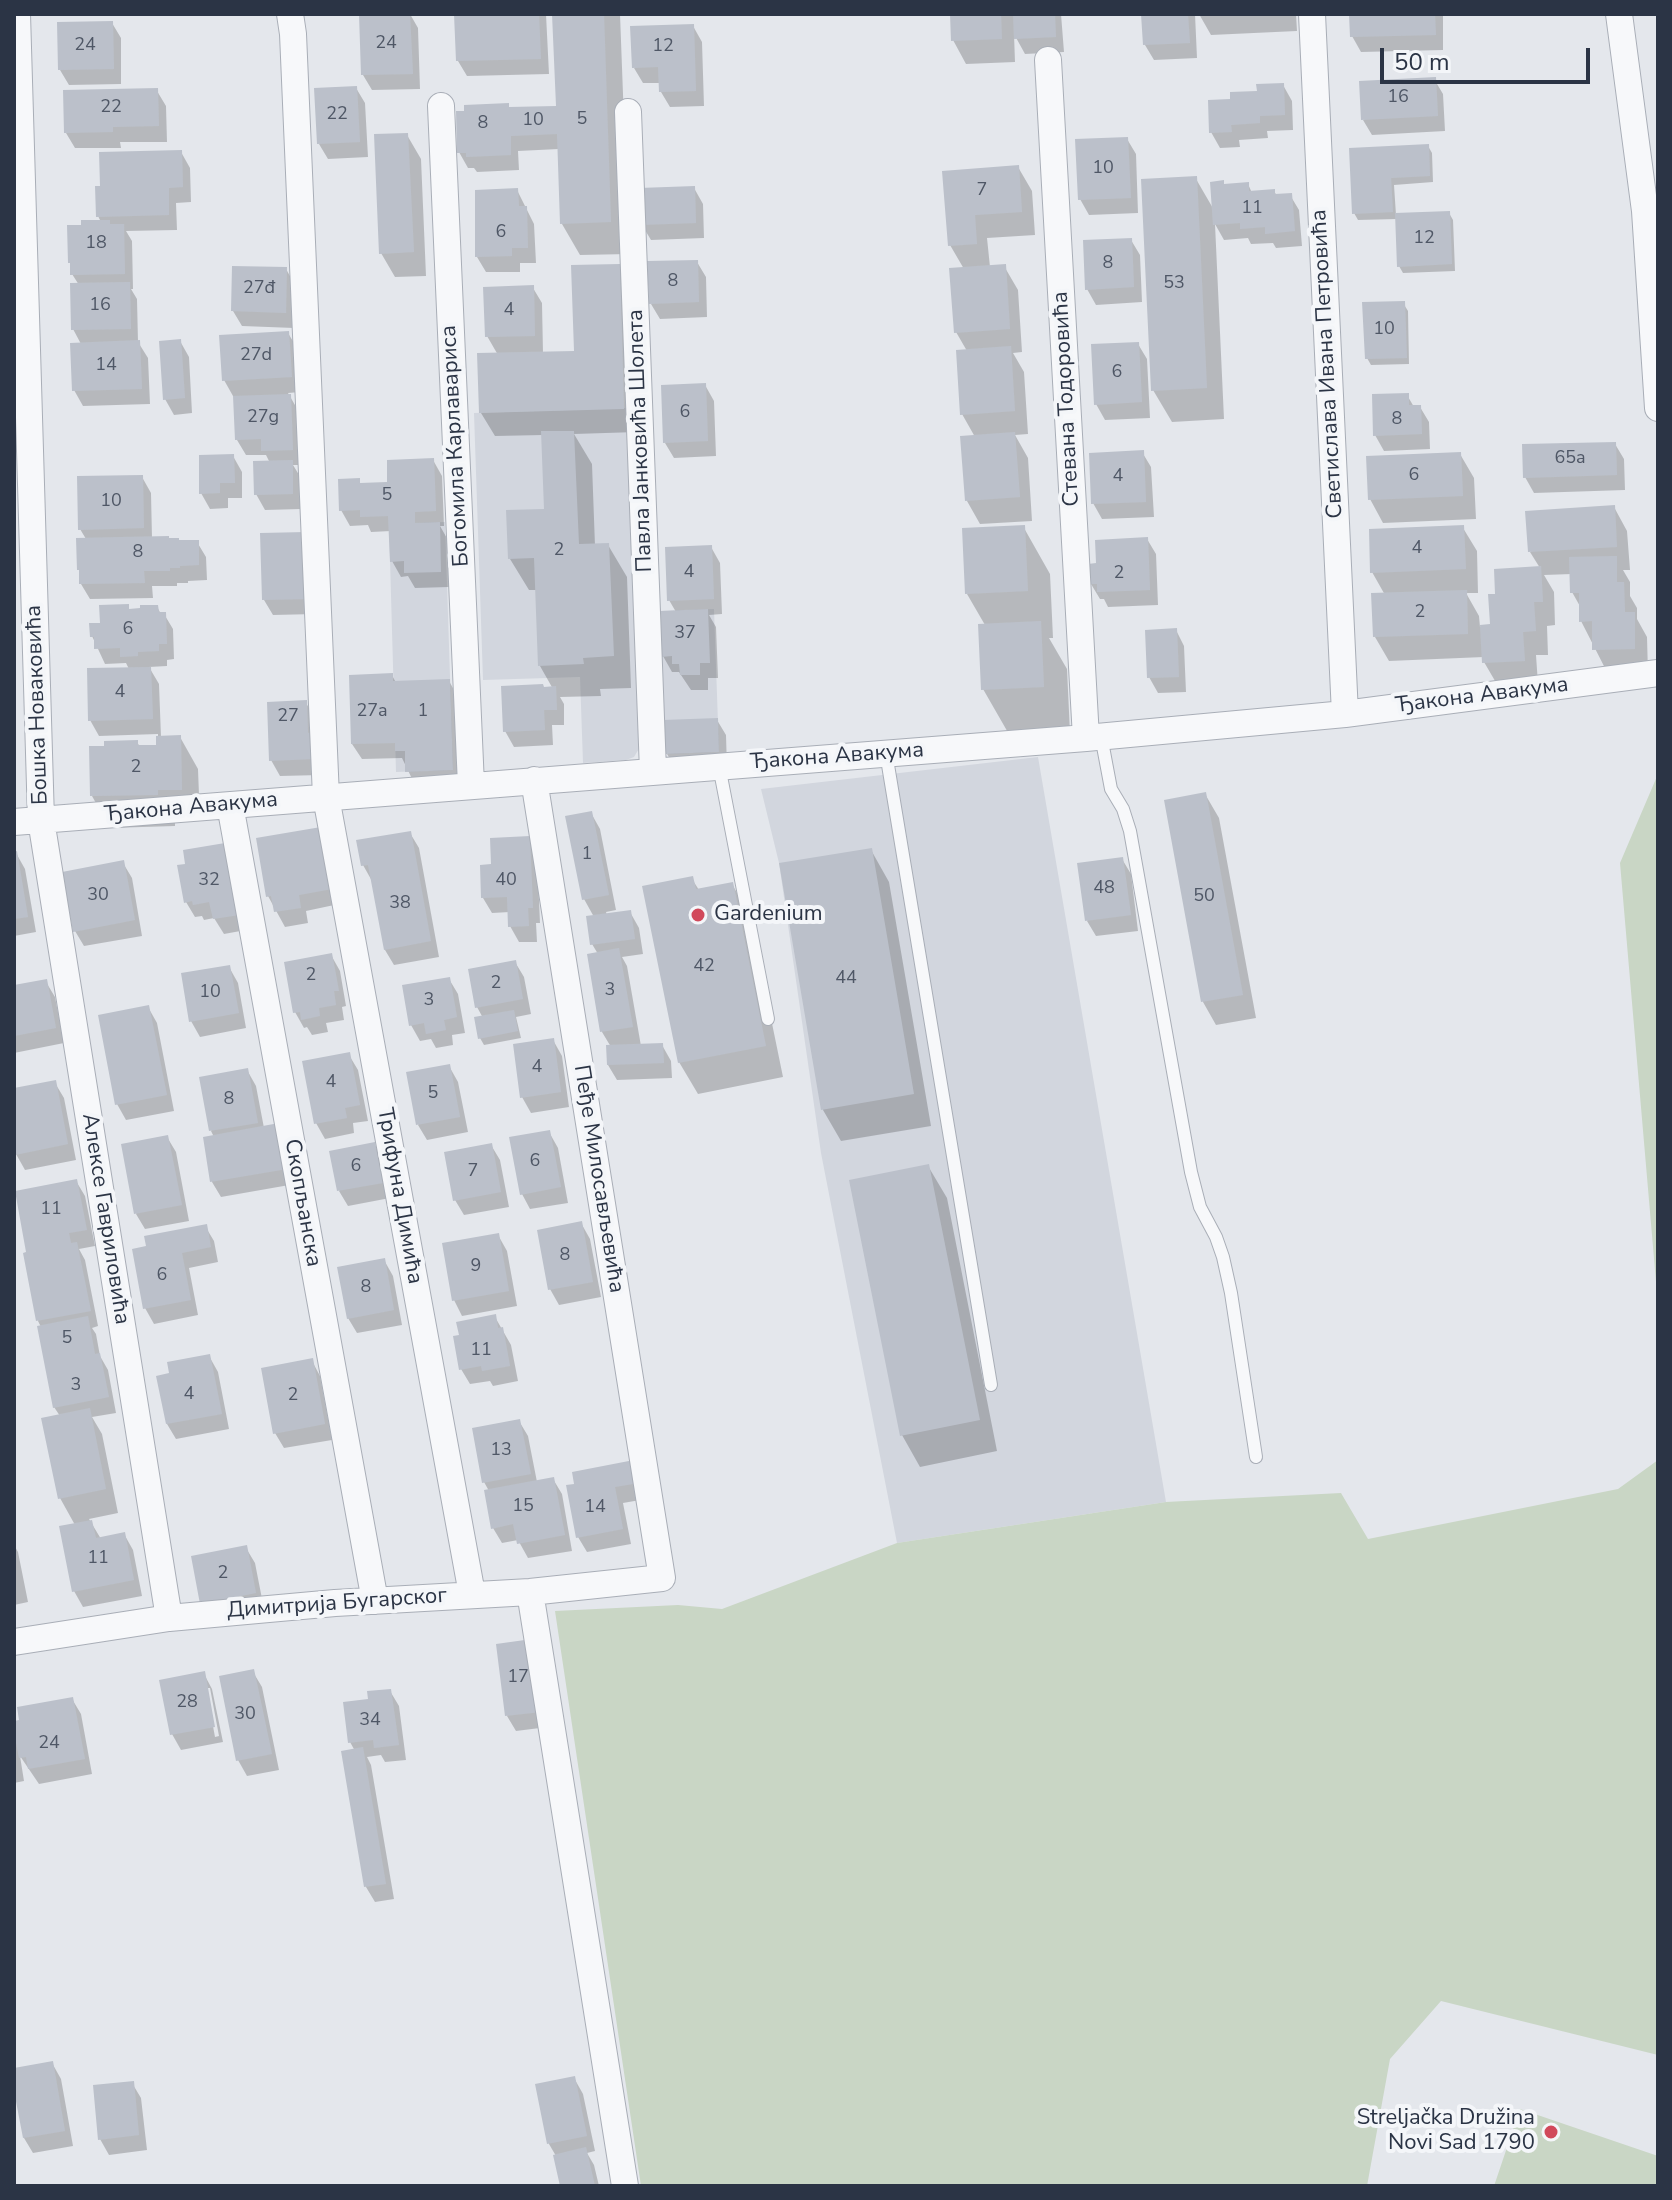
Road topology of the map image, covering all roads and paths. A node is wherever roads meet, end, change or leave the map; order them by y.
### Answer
1 (17, 14) edge
2 (290, 14) edge
3 (1312, 14) edge
4 (1619, 14) edge
5 (1048, 60) dead end
6 (441, 106) dead end
7 (628, 112) dead end
8 (1658, 408) edge
9 (1658, 673) edge
10 (1345, 714) junction
11 (1093, 737) junction
12 (886, 753) junction
13 (719, 766) junction
14 (653, 771) junction
15 (534, 780) junction
16 (471, 785) junction
17 (326, 797) junction
18 (230, 805) junction
19 (41, 820) junction
20 (14, 822) edge
21 (768, 1019) dead end
22 (991, 1385) dead end
23 (1256, 1457) dead end
24 (662, 1578) joint
25 (530, 1592) junction
26 (472, 1594) junction
27 (375, 1601) junction
28 (169, 1618) junction
29 (14, 1642) edge
30 (625, 2186) edge

1 - 19 street, Бошка Новаковића
2 - 17 street, Трифуна Димића
3 - 10 street, Светислава Ивана Петровића
4 - 8 street
5 - 11 street, Стевана Тодоровића
6 - 16 street, Богомила Карлавариса
7 - 14 street, Павла Јанковића Шолета
9 - 10 street, Ђакона Авакума
10 - 11 street, Ђакона Авакума
11 - 12 street, Ђакона Авакума
11 - 23 lane
12 - 13 street, Ђакона Авакума
12 - 22 lane
13 - 14 street, Ђакона Авакума
13 - 21 lane
14 - 15 street, Ђакона Авакума
15 - 16 street, Ђакона Авакума
15 - 24 street, Пеђе Милосављевића
16 - 17 street, Ђакона Авакума
17 - 18 street, Ђакона Авакума
17 - 26 street, Трифуна Димића
18 - 19 street, Ђакона Авакума
18 - 27 street, Скопљанска
19 - 20 street, Ђакона Авакума
19 - 28 street, Алексе Гавриловића
24 - 25 street, Димитрија Бугарског
25 - 26 street, Димитрија Бугарског
25 - 30 street
26 - 27 street, Димитрија Бугарског
27 - 28 street, Димитрија Бугарског
28 - 29 street, Димитрија Бугарског

